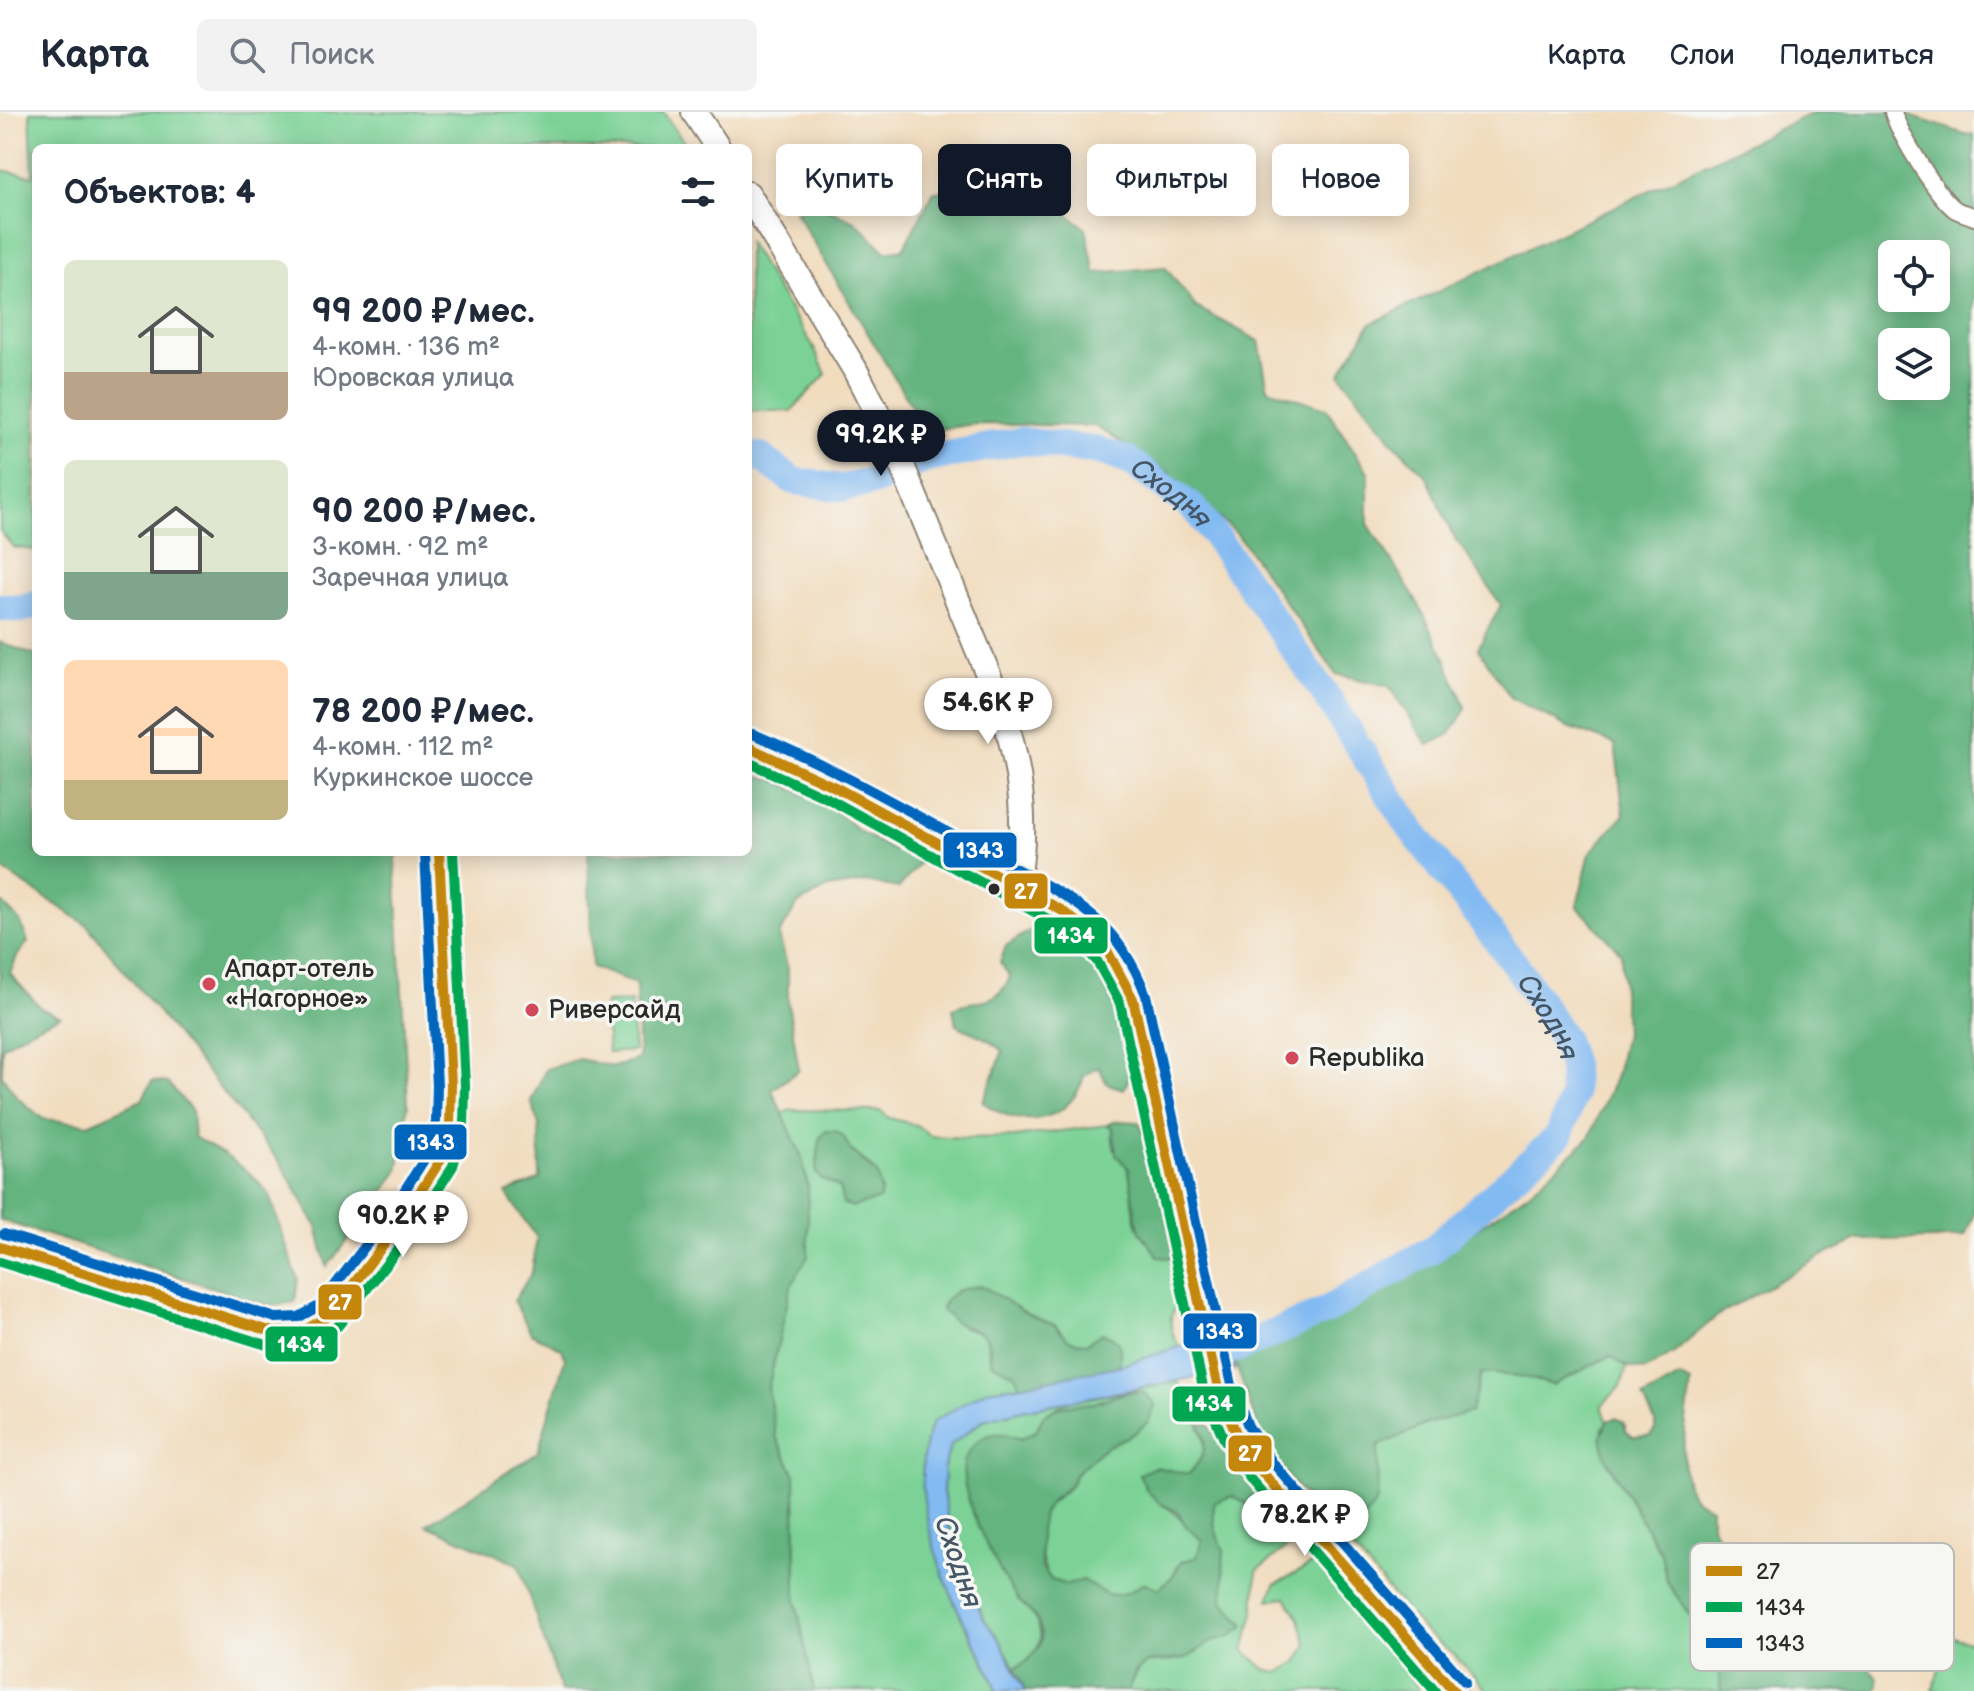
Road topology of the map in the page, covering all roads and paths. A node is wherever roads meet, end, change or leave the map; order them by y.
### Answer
1 (694, 112) edge
2 (1893, 112) edge
3 (715, 144) edge
4 (752, 201) edge
5 (1974, 217) edge
6 (752, 749) edge
7 (439, 856) edge
8 (1017, 887) junction
9 (0, 1247) edge
10 (1454, 1691) edge

1 - 3 main road
2 - 5 street
4 - 8 main road
6 - 8 main road
7 - 9 main road
8 - 10 main road

